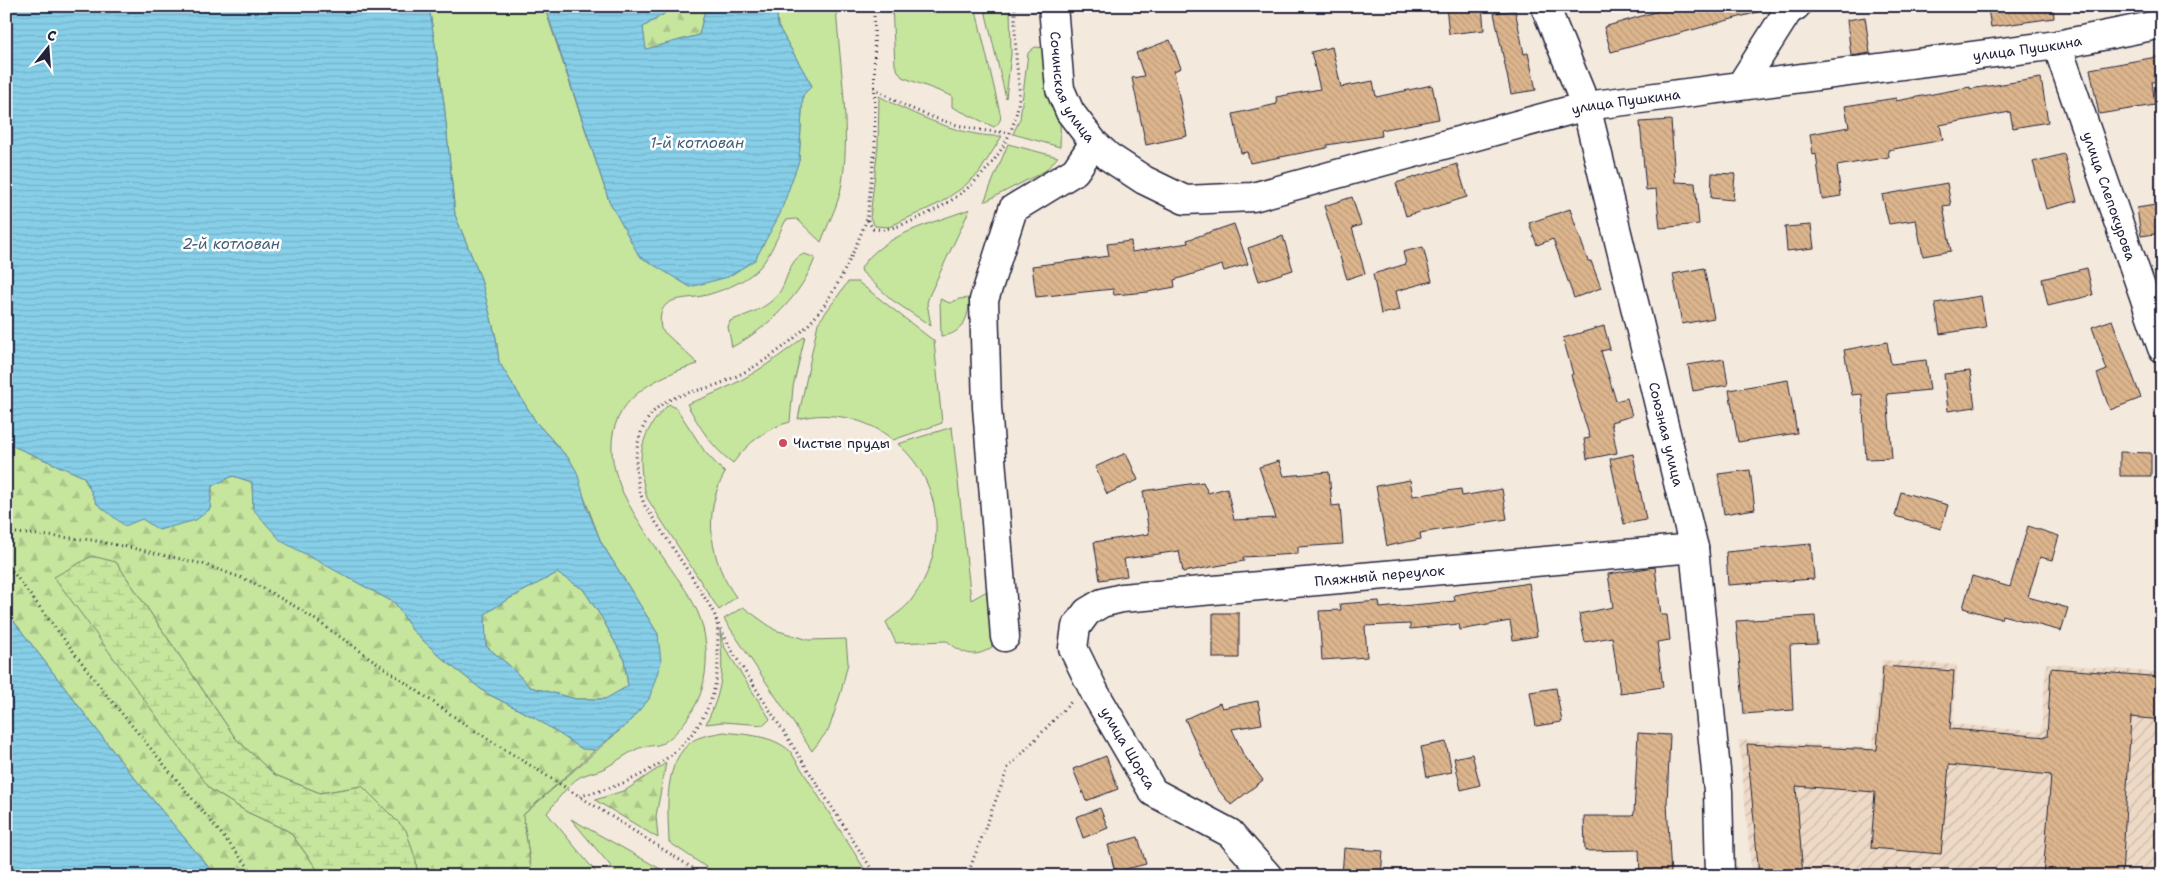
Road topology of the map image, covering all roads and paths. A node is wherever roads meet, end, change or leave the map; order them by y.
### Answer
1 (874, 6) edge
2 (1015, 6) edge
3 (1053, 6) edge
4 (1545, 6) edge
5 (1796, 6) edge
6 (2162, 24) edge
7 (2057, 45) junction
8 (1741, 85) junction
9 (874, 86) junction
10 (1586, 106) junction
11 (1009, 132) junction
12 (1101, 150) junction
13 (867, 219) junction
14 (2162, 348) edge
15 (6, 532) edge
16 (1694, 548) junction
17 (6, 563) edge
18 (716, 620) junction
19 (1076, 626) joint
20 (1005, 638) dead end
21 (1090, 682) junction
22 (579, 796) junction
23 (256, 876) edge
24 (705, 876) edge
25 (876, 876) edge
26 (967, 876) edge
27 (1268, 876) edge
28 (1720, 876) edge

1 - 9 path
2 - 11 path
3 - 12 street, Сочинская улица
4 - 10 street, Союзная улица
5 - 8 street
6 - 7 street, улица Пушкина
7 - 8 street, улица Пушкина
7 - 14 street, улица Слепокурова
8 - 10 street, улица Пушкина
9 - 11 path
9 - 13 path
10 - 12 street, улица Пушкина
10 - 16 street, Союзная улица
11 - 13 path
12 - 20 street
13 - 18 path
15 - 22 path
16 - 19 street, Пляжный переулок
16 - 28 street, Союзная улица
17 - 23 path
18 - 22 path
18 - 25 path
19 - 21 street, улица Щорса
21 - 26 path
21 - 27 street, улица Щорса
22 - 24 path

